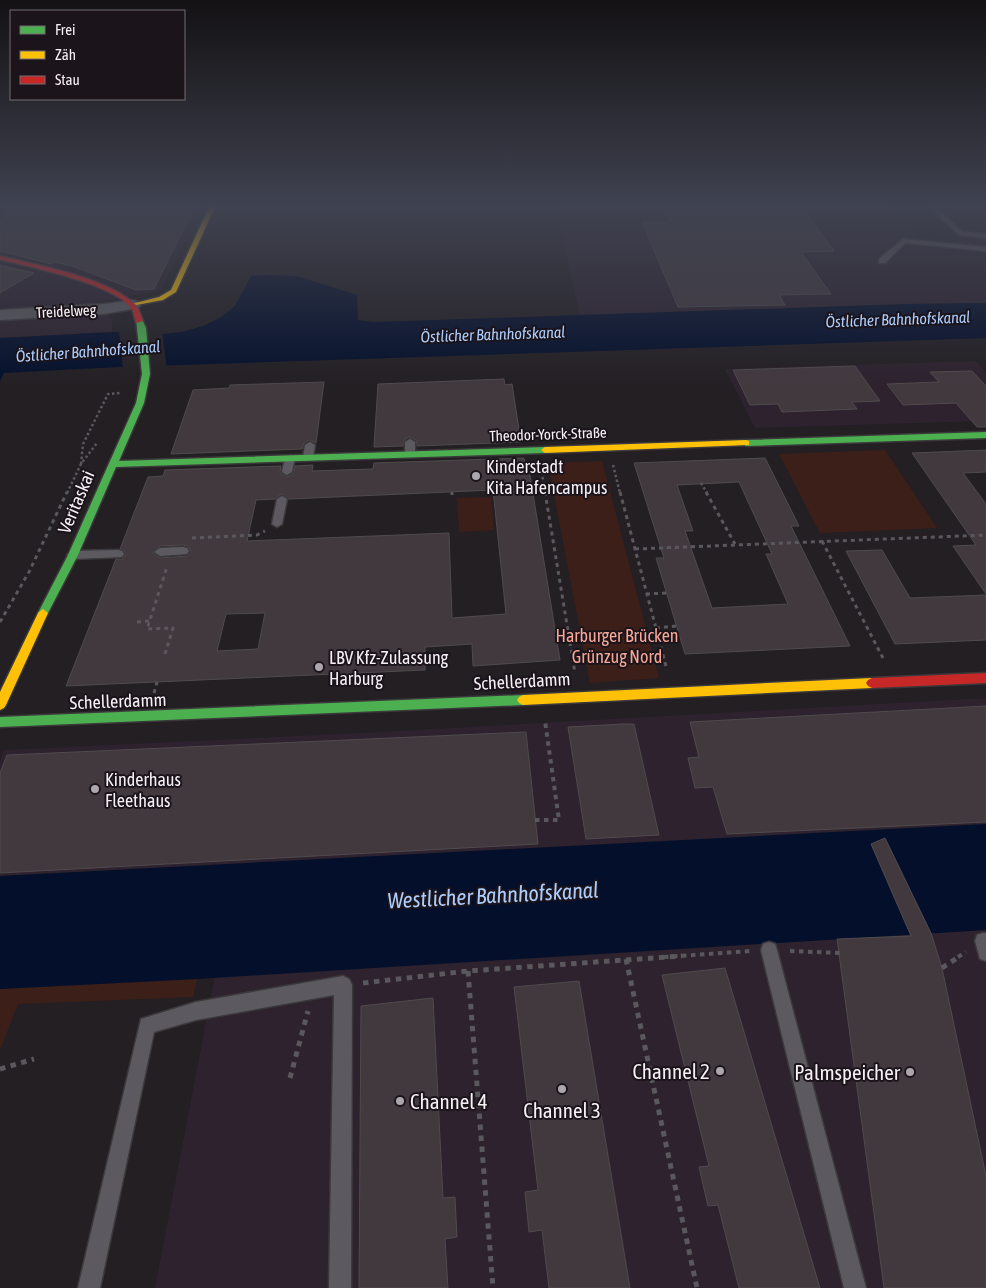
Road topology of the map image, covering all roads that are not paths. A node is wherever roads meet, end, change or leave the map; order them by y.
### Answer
1 (41, 267) edge
2 (185, 267) edge
3 (133, 306) junction
4 (0, 315) edge
5 (986, 434) edge
6 (410, 442) dead end
7 (310, 445) dead end
8 (410, 454) junction
9 (290, 458) junction
10 (308, 458) junction
11 (112, 464) junction
12 (287, 472) dead end
13 (282, 499) dead end
14 (277, 524) road end
15 (118, 554) dead end
16 (73, 555) junction
17 (986, 678) edge
18 (0, 705) edge
19 (0, 722) edge
20 (769, 950) road end
21 (89, 1288) edge
22 (340, 1288) edge
23 (854, 1288) edge

1 - 3 street
2 - 3 street
3 - 4 street, Treidelweg
3 - 11 street, Veritaskai
5 - 8 street, Theodor-Yorck-Straße
6 - 8 lane
7 - 10 lane
8 - 10 street, Theodor-Yorck-Straße
9 - 10 street, Theodor-Yorck-Straße
9 - 11 street, Theodor-Yorck-Straße
9 - 12 lane
11 - 16 street, Veritaskai
13 - 14 lane
15 - 16 lane
16 - 18 street, Veritaskai
17 - 19 street, Schellerdamm
20 - 23 lane
21 - 22 lane

